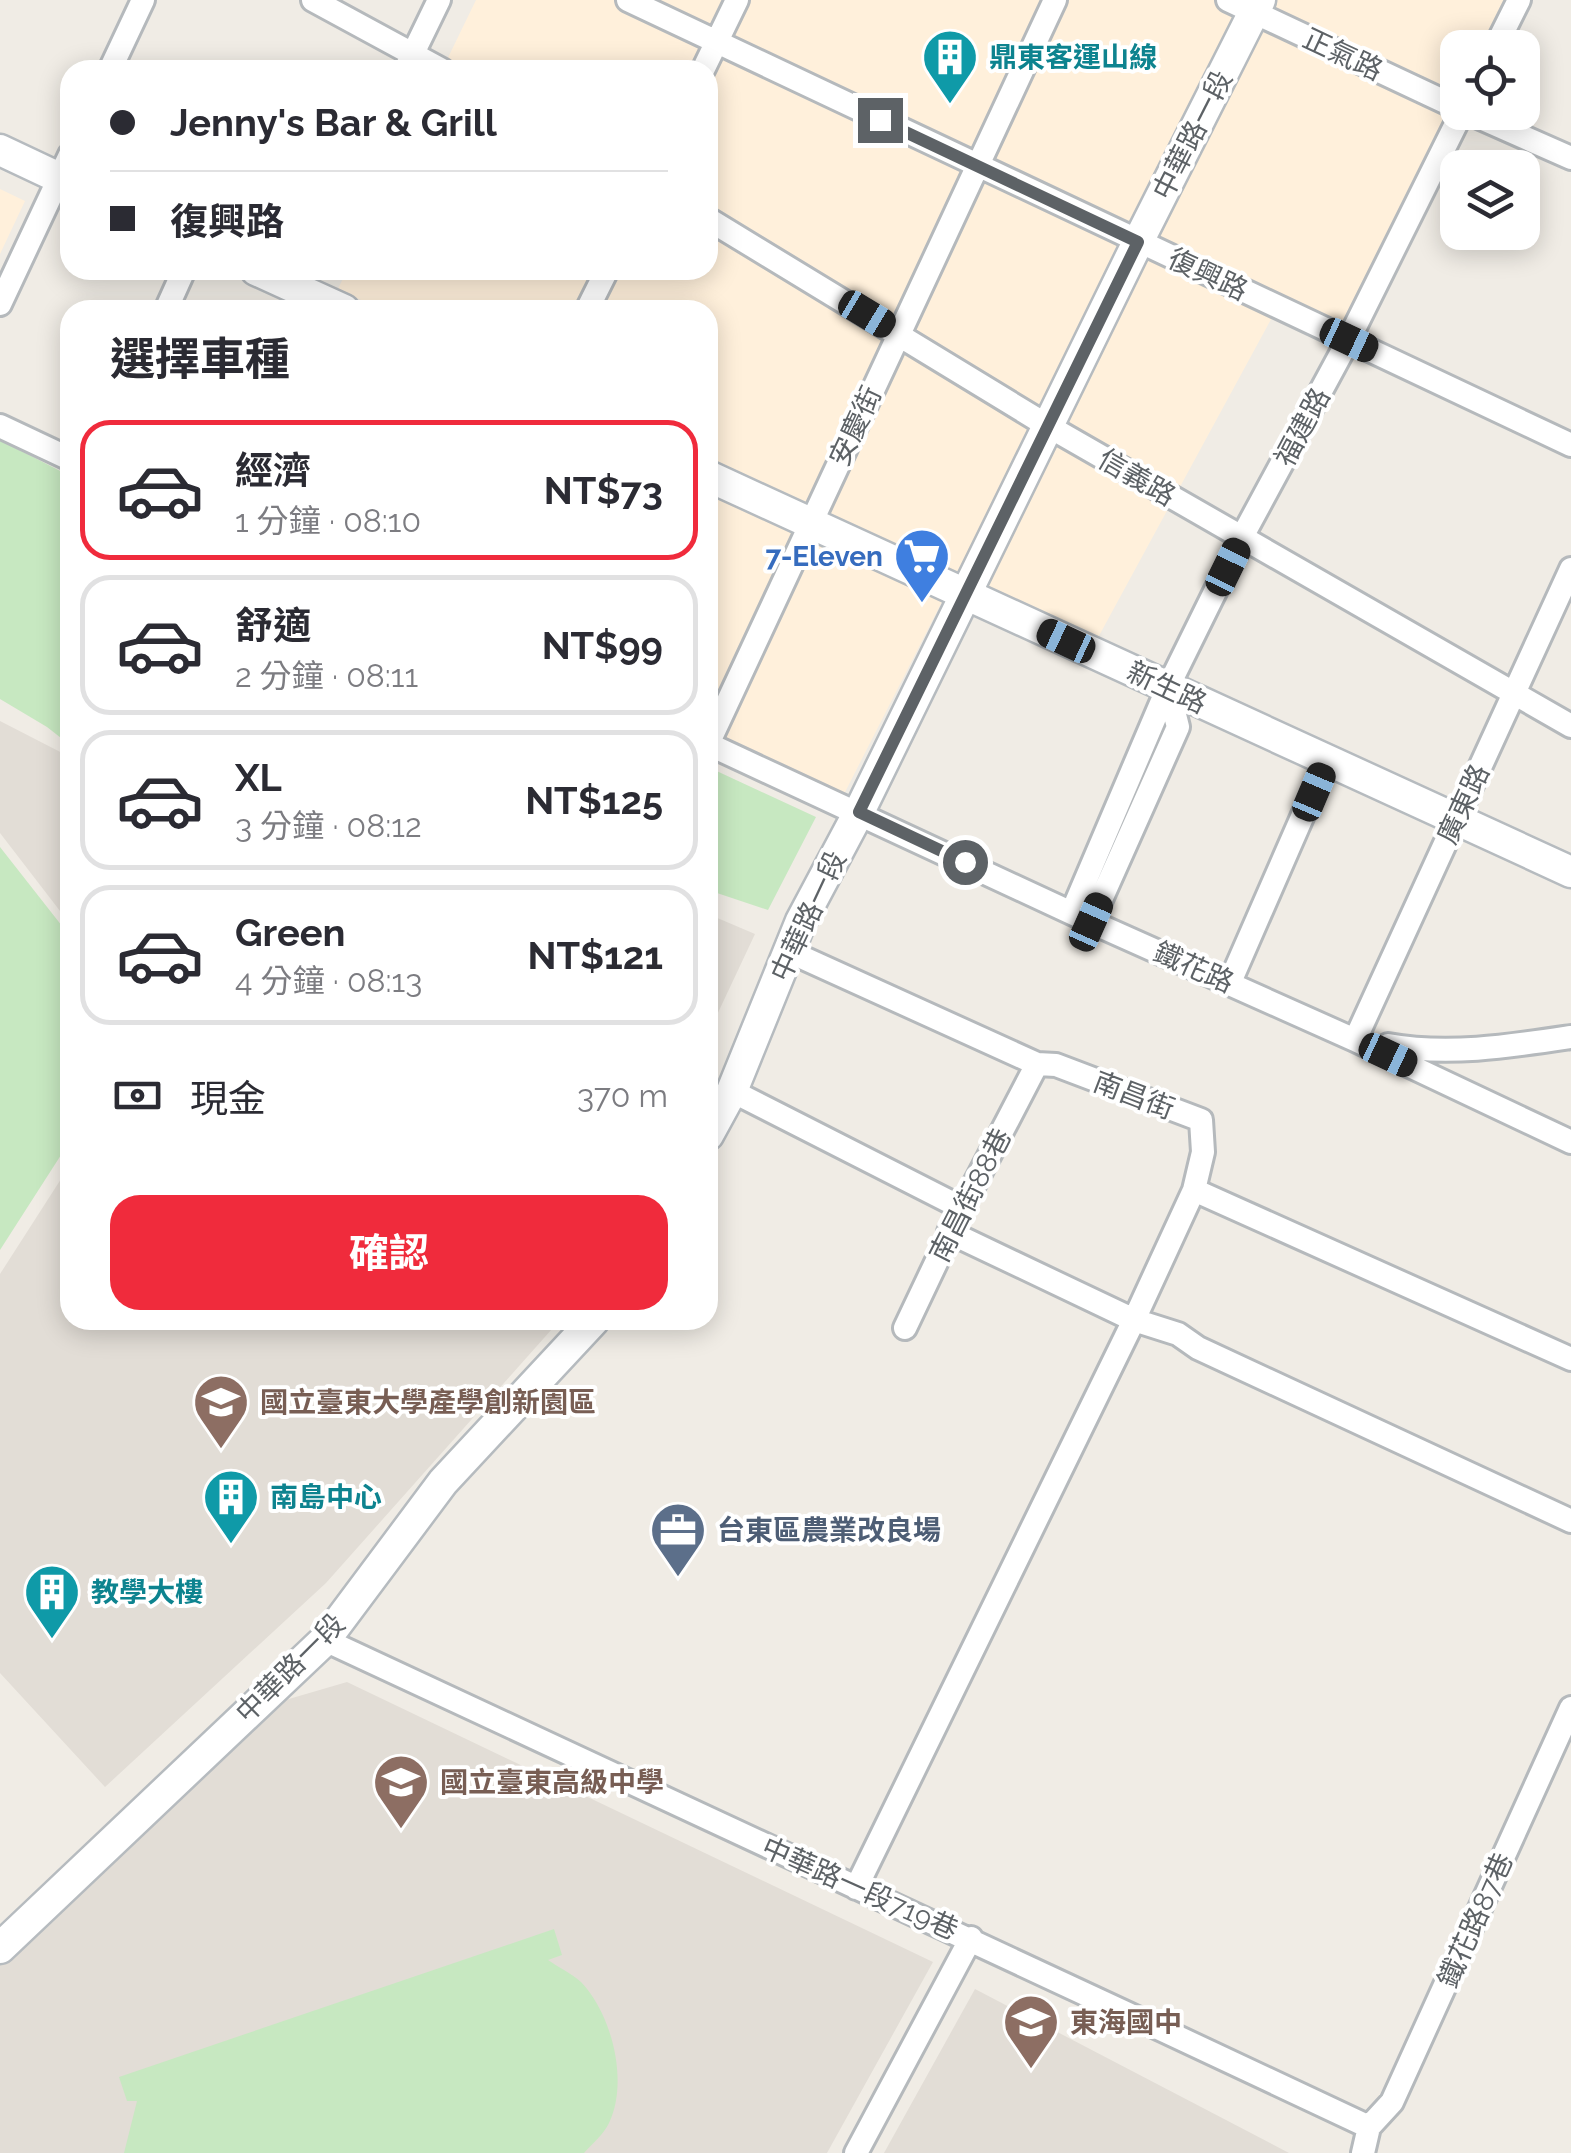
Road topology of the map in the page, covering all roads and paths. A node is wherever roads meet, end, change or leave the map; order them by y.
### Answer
1 (143, 0) edge
2 (313, 0) edge
3 (440, 0) edge
4 (628, 0) edge
5 (737, 0) edge
6 (1055, 0) edge
7 (1519, 0) edge
8 (1248, 4) edge
9 (1504, 30) edge
10 (718, 41) junction
11 (115, 60) edge
12 (406, 60) edge
13 (410, 60) edge
14 (709, 60) edge
15 (1440, 100) edge
16 (1453, 130) edge
17 (1506, 130) edge
18 (0, 150) edge
19 (1571, 158) edge
20 (978, 167) junction
21 (60, 170) edge
22 (60, 184) edge
23 (718, 225) edge
24 (1138, 242) junction
25 (303, 280) edge
26 (330, 300) edge
27 (0, 304) edge
28 (899, 333) junction
29 (1349, 340) junction
30 (0, 426) edge
31 (1048, 426) junction
32 (1571, 445) edge
33 (60, 454) edge
34 (718, 481) edge
35 (809, 523) junction
36 (1242, 537) junction
37 (1571, 569) edge
38 (965, 594) junction
39 (1168, 687) junction
40 (1514, 693) junction
41 (718, 722) edge
42 (1571, 726) edge
43 (718, 749) edge
44 (1327, 760) junction
45 (859, 812) junction
46 (1456, 819) junction
47 (1571, 872) edge
48 (1081, 917) junction
49 (788, 951) junction
50 (1230, 982) junction
51 (1571, 1037) edge
52 (1355, 1040) junction
53 (1038, 1064) junction
54 (732, 1091) junction
55 (718, 1117) edge
56 (1571, 1142) edge
57 (1194, 1190) junction
58 (962, 1208) junction
59 (950, 1232) junction
60 (1134, 1320) junction
61 (905, 1328) dead end
62 (585, 1330) edge
63 (1571, 1359) edge
64 (1571, 1521) edge
65 (325, 1640) junction
66 (1571, 1708) edge
67 (856, 1888) junction
68 (971, 1938) junction
69 (0, 1948) edge
70 (1369, 2127) junction
71 (856, 2153) edge
72 (1363, 2153) edge

1 - 11 street
2 - 12 street
3 - 13 street
4 - 10 street, 復興路
5 - 10 street
6 - 20 street, 安慶街
7 - 9 street
8 - 15 street, 正氣路
8 - 24 street, 中華路一段
10 - 14 street
10 - 20 street, 復興路
16 - 29 street, 福建路
17 - 19 street, 正氣路
18 - 21 street
20 - 24 street, 復興路
20 - 28 street, 安慶街
22 - 27 street
23 - 28 street, 信義路
24 - 29 street, 復興路
24 - 31 street, 中華路一段
25 - 26 street
28 - 31 street, 信義路
28 - 35 street, 安慶街
29 - 32 street, 復興路
29 - 36 street, 福建路
30 - 33 street
31 - 36 street, 信義路
31 - 38 street, 中華路一段
34 - 35 street, 新生路
35 - 38 street, 新生路
35 - 41 street, 安慶街
36 - 39 street, 福建路
36 - 40 street, 信義路
37 - 40 street, 廣東路
38 - 39 street, 新生路
38 - 45 street, 中華路一段
39 - 44 street, 新生路
39 - 48 street
40 - 42 street, 信義路
40 - 46 street, 廣東路
43 - 45 street, 鐵花路
44 - 46 street, 新生路
44 - 50 street
45 - 48 street, 鐵花路
45 - 49 street, 中華路一段
46 - 47 street, 新生路
46 - 52 street, 廣東路
48 - 50 street, 鐵花路
49 - 53 street, 南昌街
49 - 54 street, 中華路一段
50 - 52 street, 鐵花路
51 - 52 street
52 - 56 street, 鐵花路
53 - 57 street, 南昌街
53 - 58 street, 南昌街88巷
54 - 55 street, 中華路一段
54 - 58 street
57 - 60 street
57 - 63 street
58 - 59 street, 南昌街88巷
59 - 60 street
59 - 61 street, 南昌街88巷
60 - 64 street
60 - 67 street
62 - 65 street, 中華路一段
65 - 67 street, 中華路一段719巷
65 - 69 street, 中華路一段
66 - 70 street, 鐵花路87巷
67 - 68 street, 中華路一段719巷
68 - 70 street, 中華路一段719巷
68 - 71 street
70 - 72 street

